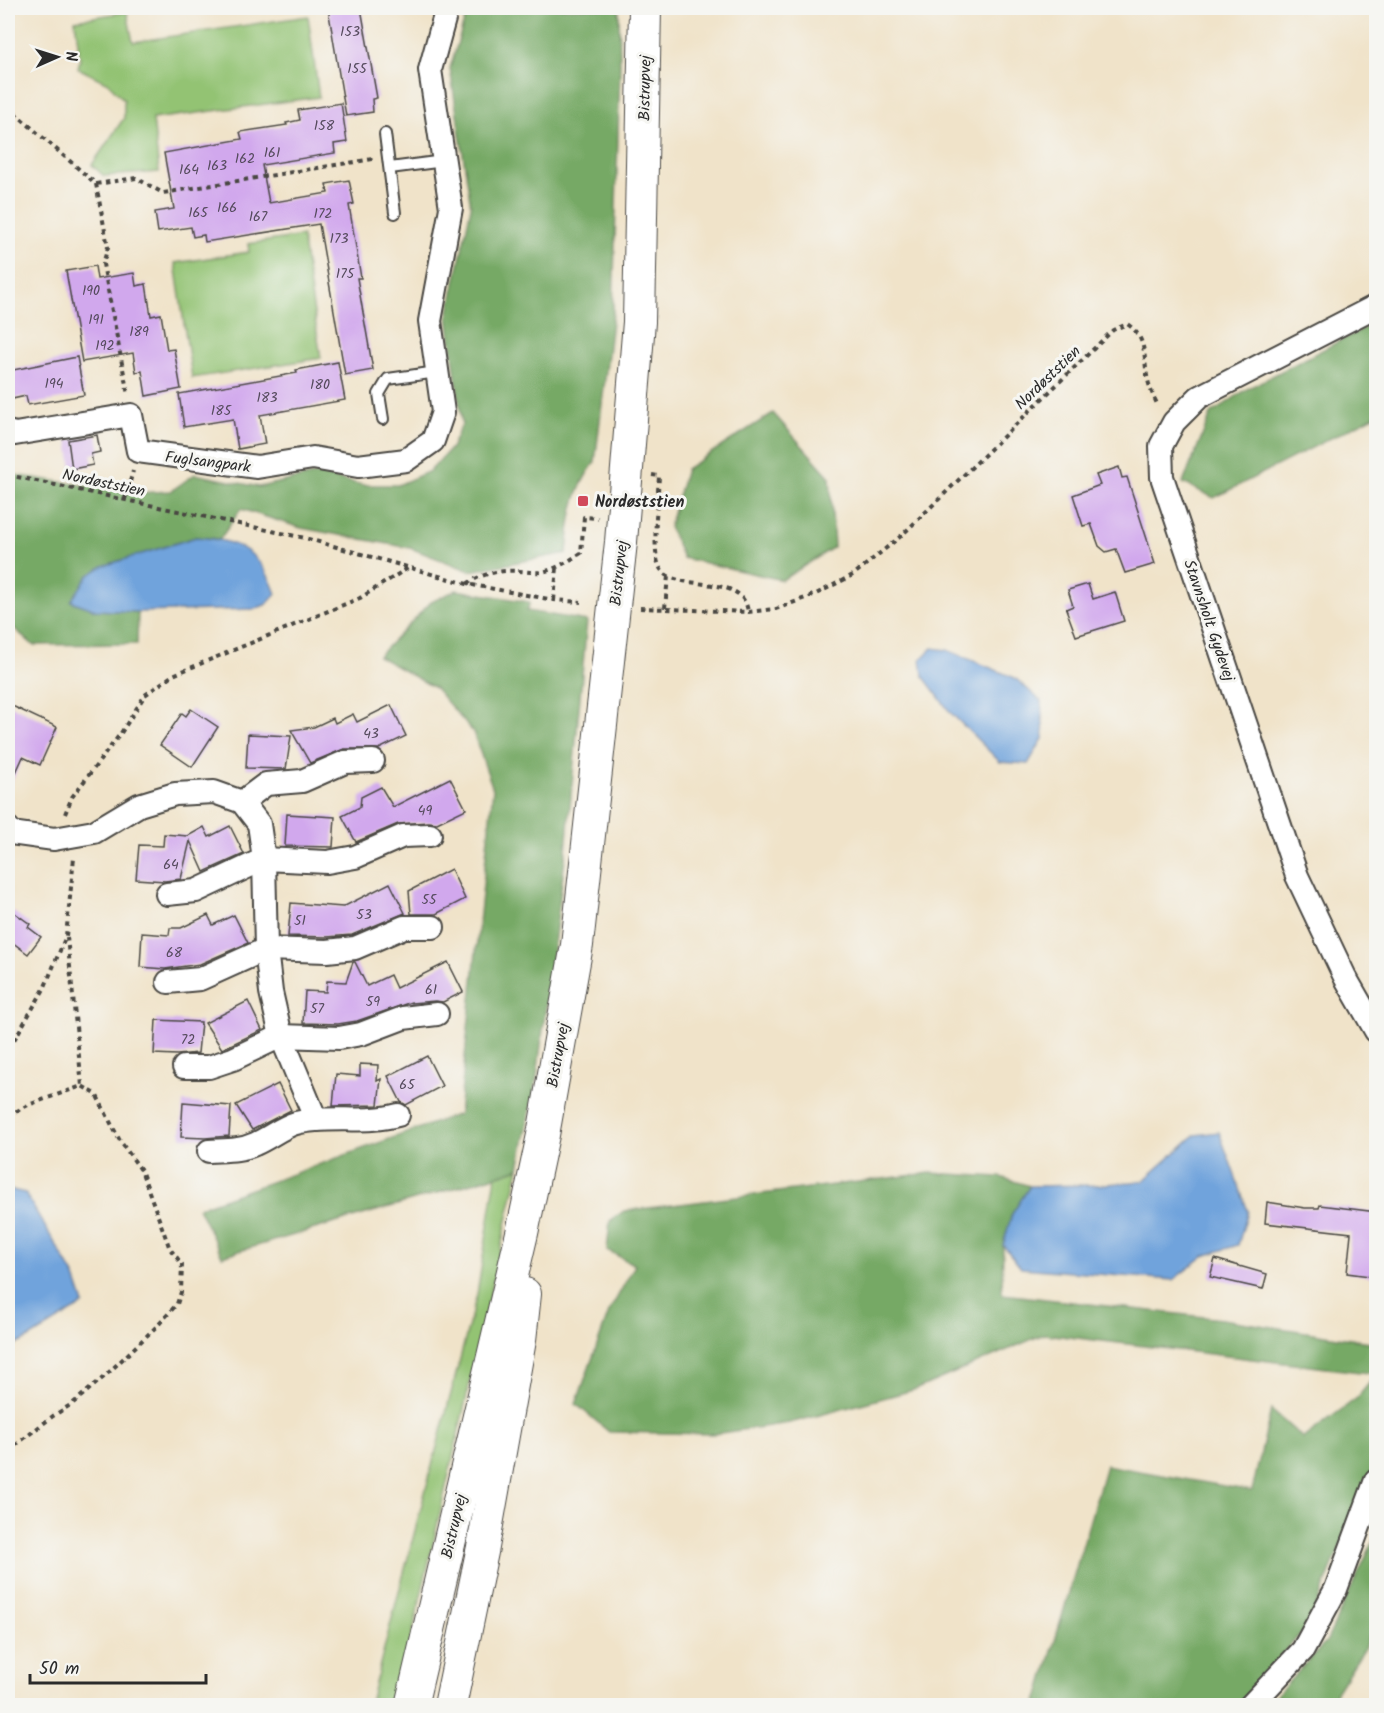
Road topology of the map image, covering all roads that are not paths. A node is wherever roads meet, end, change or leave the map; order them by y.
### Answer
1 (447, 8) edge
2 (645, 8) edge
3 (385, 134) dead end
4 (444, 161) junction
5 (389, 163) junction
6 (395, 213) dead end
7 (1377, 306) edge
8 (437, 372) junction
9 (383, 418) dead end
10 (8, 432) edge
11 (373, 761) dead end
12 (242, 802) junction
13 (9, 833) edge
14 (430, 836) dead end
15 (264, 859) junction
16 (167, 894) dead end
17 (433, 927) dead end
18 (266, 949) junction
19 (168, 982) dead end
20 (437, 1014) dead end
21 (1377, 1031) edge
22 (282, 1036) junction
23 (183, 1067) dead end
24 (398, 1115) dead end
25 (316, 1120) junction
26 (543, 1135) junction
27 (209, 1151) dead end
28 (1377, 1480) edge
29 (411, 1706) edge
30 (450, 1706) edge
31 (1250, 1706) edge

1 - 4 street, Fuglsangpark
2 - 26 main road, Bistrupvej
3 - 5 lane
4 - 5 lane
4 - 8 street, Fuglsangpark
5 - 6 lane
7 - 21 street, Stavnsholt Gydevej
8 - 9 lane
8 - 10 street, Fuglsangpark
11 - 12 street
12 - 13 street
12 - 15 street
14 - 15 street
15 - 16 street
15 - 18 street
17 - 18 street
18 - 19 street
18 - 22 street
20 - 22 street
22 - 23 street
22 - 25 street
24 - 25 street
25 - 27 street
26 - 29 main road, Bistrupvej
26 - 30 main road, Bistrupvej
28 - 31 street

